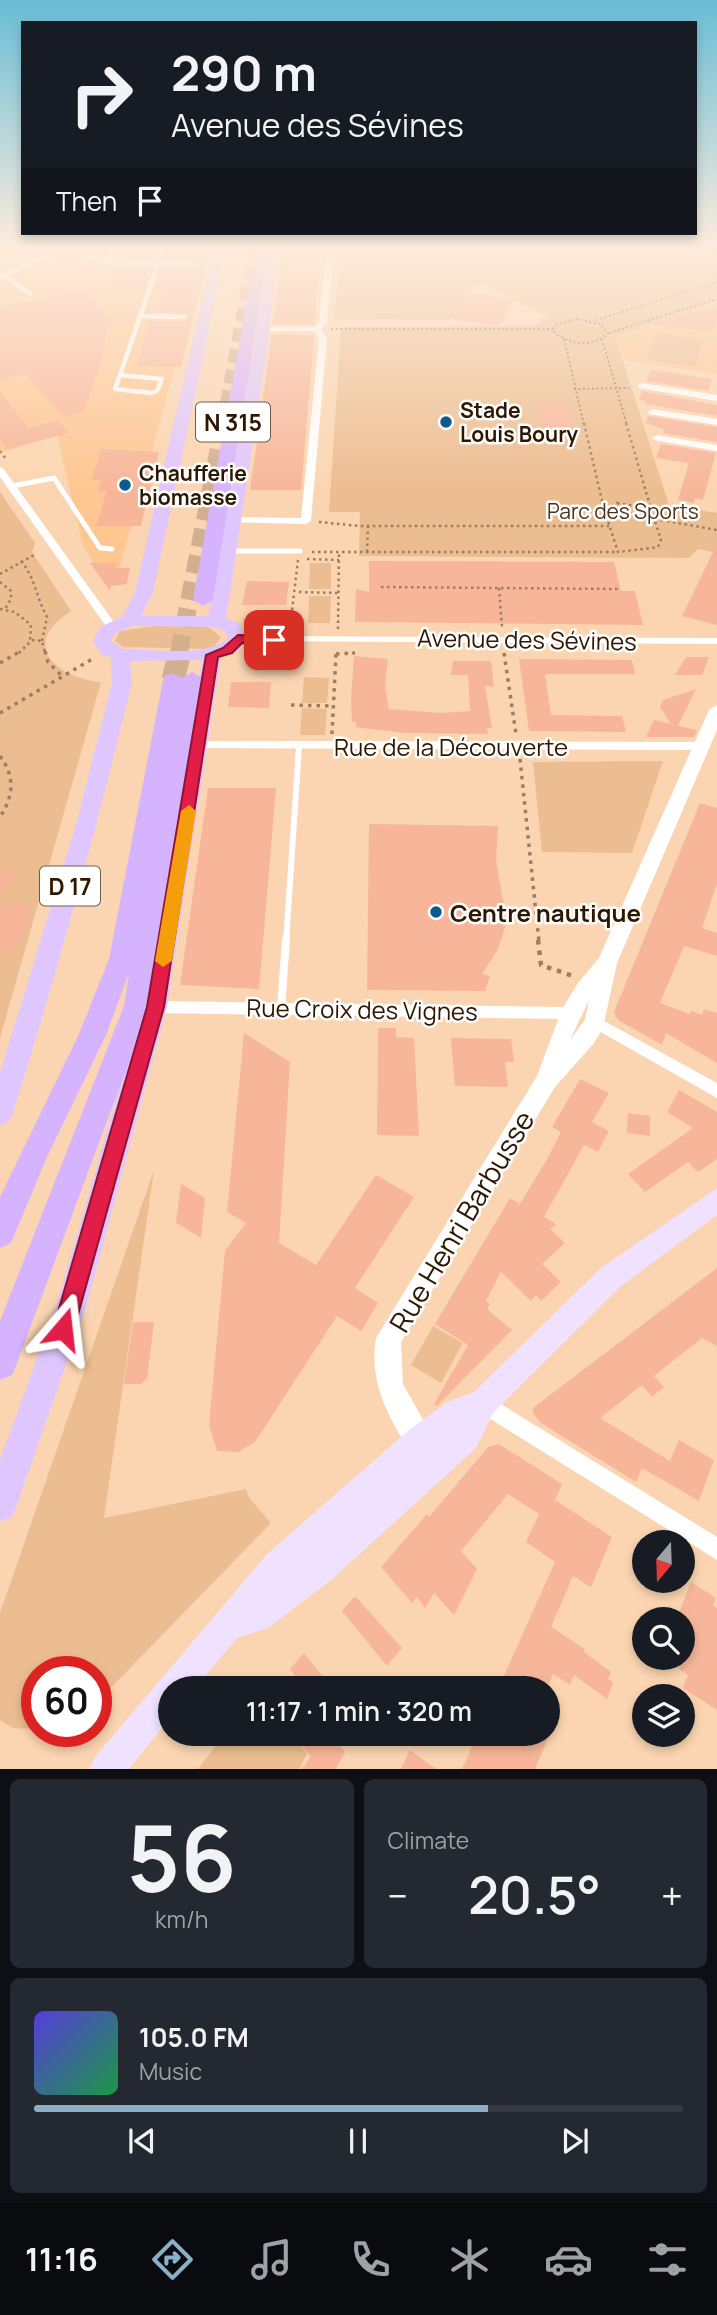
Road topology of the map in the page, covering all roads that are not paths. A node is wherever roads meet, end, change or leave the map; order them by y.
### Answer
1 (136, 327) edge
2 (203, 327) edge
3 (249, 327) edge
4 (319, 327) edge
5 (263, 329) joint
6 (317, 329) junction
7 (120, 375) junction
8 (642, 386) road end
9 (717, 398) edge
10 (652, 412) dead end
11 (717, 422) edge
12 (657, 438) dead end
13 (717, 448) edge
14 (0, 470) edge
15 (12, 486) junction
16 (232, 520) junction
17 (112, 549) dead end
18 (226, 551) junction
19 (300, 551) road end
20 (203, 600) dead end
21 (216, 622) junction
22 (120, 624) junction
23 (238, 639) junction
24 (717, 643) edge
25 (114, 652) junction
26 (212, 655) junction
27 (717, 710) edge
28 (200, 745) junction
29 (299, 746) junction
30 (703, 746) junction
31 (607, 963) junction
32 (155, 1007) junction
33 (281, 1008) junction
34 (568, 1013) junction
35 (595, 1022) junction
36 (547, 1080) junction
37 (717, 1091) edge
38 (0, 1113) edge
39 (717, 1200) edge
40 (0, 1233) edge
41 (0, 1363) edge
42 (483, 1403) junction
43 (428, 1453) junction
44 (0, 1505) edge
45 (717, 1549) edge
46 (183, 1676) edge
47 (158, 1705) edge
48 (104, 1766) edge

1 - 7 lane
2 - 22 main road, D 17
3 - 20 highway, N 315
4 - 6 street
5 - 6 street
5 - 16 main road
6 - 16 street
7 - 7 lane
8 - 9 street
10 - 11 street
12 - 13 street
14 - 15 street
15 - 17 lane
15 - 22 street
16 - 18 main road
18 - 19 lane
18 - 21 main road
21 - 22 main road
21 - 23 main road
22 - 25 main road, D 17
23 - 24 street, Avenue des Sévines
23 - 26 main road
25 - 26 main road
25 - 38 main road, D 17
26 - 28 main road
27 - 30 street, Rue Henri Barbusse
28 - 29 street, Rue de la Découverte
28 - 32 main road
29 - 30 street, Rue de la Découverte
29 - 33 lane
30 - 31 street, Rue Henri Barbusse
31 - 34 street, Rue Henri Barbusse
31 - 35 street, Rue Henri Barbusse
32 - 33 street, Rue Croix des Vignes
32 - 44 main road
33 - 34 street, Rue Croix des Vignes
34 - 35 street
34 - 36 street, Rue Henri Barbusse
35 - 36 street, Rue Henri Barbusse
35 - 37 street
36 - 43 street, Rue Henri Barbusse
39 - 42 main road
40 - 41 highway
42 - 43 main road
42 - 45 street
43 - 46 main road
47 - 48 main road

